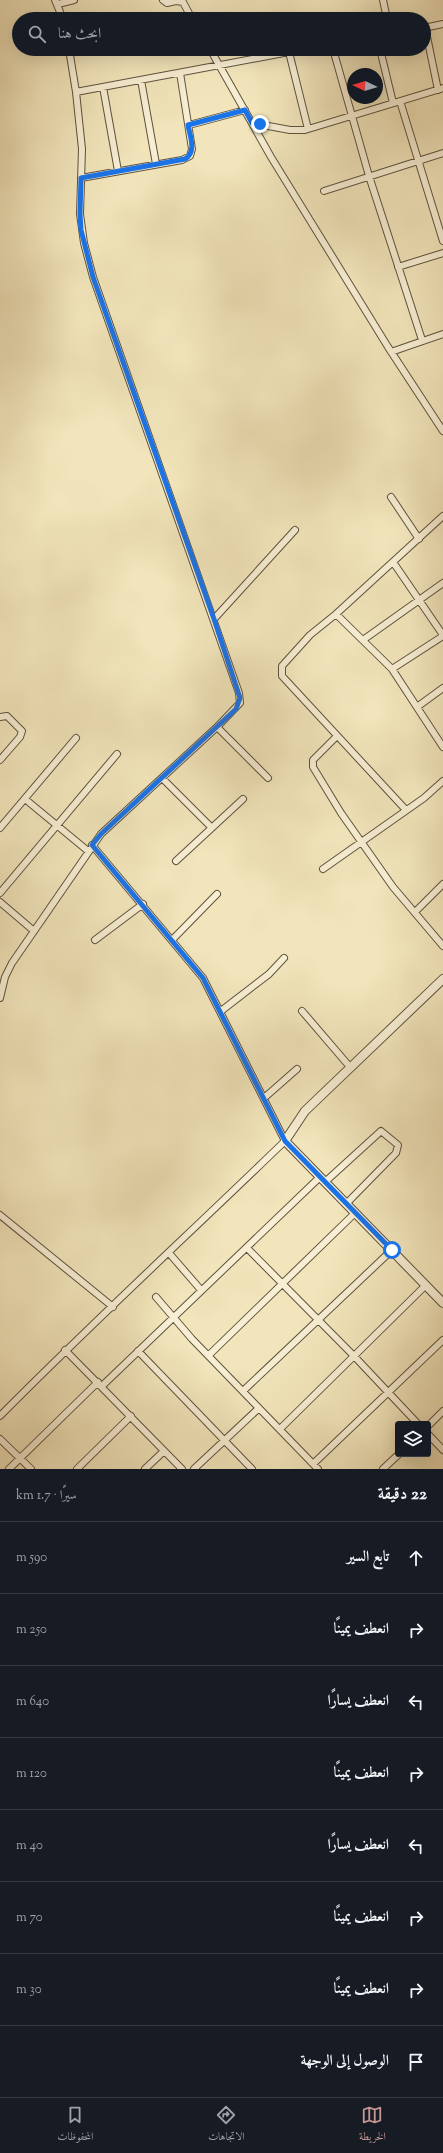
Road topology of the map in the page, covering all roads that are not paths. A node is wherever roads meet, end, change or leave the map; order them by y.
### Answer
1 (74, 0) edge
2 (163, 0) edge
3 (383, 0) edge
4 (56, 2) edge
5 (60, 12) edge
6 (188, 12) edge
7 (386, 12) edge
8 (443, 24) edge
9 (431, 27) edge
10 (431, 53) edge
11 (71, 56) edge
12 (214, 56) edge
13 (266, 56) edge
14 (290, 56) edge
15 (335, 56) edge
16 (382, 56) edge
17 (220, 66) junction
18 (180, 73) junction
19 (141, 80) junction
20 (103, 87) junction
21 (441, 89) edge
22 (76, 92) junction
23 (396, 102) junction
24 (245, 110) junction
25 (350, 116) junction
26 (252, 123) junction
27 (188, 125) junction
28 (308, 129) junction
29 (443, 153) edge
30 (419, 160) junction
31 (156, 164) junction
32 (118, 172) junction
33 (369, 176) junction
34 (81, 178) junction
35 (324, 191) dead end
36 (443, 240) edge
37 (443, 253) edge
38 (398, 267) junction
39 (443, 334) edge
40 (422, 340) junction
41 (391, 352) junction
42 (443, 431) edge
43 (391, 497) dead end
44 (443, 516) edge
45 (295, 530) dead end
46 (419, 539) junction
47 (393, 562) junction
48 (443, 583) edge
49 (419, 600) junction
50 (336, 614) junction
51 (214, 619) junction
52 (443, 636) edge
53 (363, 640) junction
54 (392, 669) junction
55 (443, 688) edge
56 (417, 707) junction
57 (0, 717) edge
58 (217, 727) junction
59 (336, 736) junction
60 (76, 738) dead end
61 (442, 744) edge
62 (117, 754) dead end
63 (0, 760) edge
64 (162, 778) junction
65 (268, 778) dead end
66 (443, 781) edge
67 (25, 799) junction
68 (243, 799) dead end
69 (406, 810) junction
70 (57, 825) junction
71 (0, 828) edge
72 (212, 828) junction
73 (362, 841) junction
74 (92, 845) junction
75 (88, 851) junction
76 (176, 861) dead end
77 (323, 869) dead end
78 (443, 884) edge
79 (0, 893) edge
80 (217, 894) dead end
81 (0, 902) edge
82 (143, 904) junction
83 (415, 912) junction
84 (34, 931) junction
85 (173, 939) junction
86 (96, 940) dead end
87 (443, 946) edge
88 (284, 958) dead end
89 (0, 971) edge
90 (5, 977) junction
91 (443, 979) edge
92 (0, 998) edge
93 (221, 1011) junction
94 (302, 1011) dead end
95 (350, 1066) junction
96 (297, 1068) dead end
97 (264, 1098) junction
98 (285, 1141) junction
99 (322, 1180) junction
100 (346, 1204) junction
101 (355, 1213) junction
102 (0, 1215) edge
103 (247, 1248) junction
104 (392, 1250) junction
105 (169, 1253) junction
106 (282, 1285) junction
107 (426, 1285) junction
108 (201, 1290) junction
109 (156, 1297) dead end
110 (443, 1303) edge
111 (113, 1307) junction
112 (172, 1317) junction
113 (316, 1320) junction
114 (443, 1340) edge
115 (65, 1350) junction
116 (138, 1351) junction
117 (209, 1355) junction
118 (354, 1356) junction
119 (100, 1384) junction
120 (244, 1391) junction
121 (388, 1393) junction
122 (259, 1408) junction
123 (443, 1411) edge
124 (0, 1416) edge
125 (131, 1416) junction
126 (415, 1421) edge
127 (431, 1423) edge
128 (280, 1429) junction
129 (431, 1437) edge
130 (0, 1439) edge
131 (224, 1441) junction
132 (443, 1450) edge
133 (164, 1451) junction
134 (395, 1457) edge
135 (20, 1458) junction
136 (316, 1467) edge
137 (9, 1469) edge
138 (31, 1469) edge
139 (77, 1469) edge
140 (145, 1469) edge
141 (182, 1469) edge
142 (194, 1469) edge
143 (252, 1469) edge
144 (383, 1469) edge

1 - 4 street
2 - 6 street
3 - 7 street
4 - 5 street
8 - 9 street
10 - 21 street
11 - 22 street
12 - 17 street
13 - 17 street
14 - 28 street
15 - 25 street
16 - 23 street
17 - 18 street
17 - 24 street
18 - 19 street
18 - 27 street
19 - 20 street
19 - 31 street
20 - 22 street
20 - 32 street
21 - 23 street
22 - 34 street
23 - 25 street
23 - 30 street
24 - 26 street
24 - 27 street
25 - 28 street
25 - 33 street
26 - 28 street
26 - 41 street
27 - 31 street
29 - 30 street
30 - 33 street
30 - 36 street
31 - 32 street
32 - 34 street
33 - 35 street
33 - 38 street
34 - 51 street
37 - 38 street
38 - 40 street
39 - 40 street
40 - 41 street
41 - 42 street
43 - 46 street
44 - 46 street
45 - 51 street
46 - 47 street
47 - 49 street
47 - 50 street
48 - 49 street
49 - 52 street
49 - 53 street
50 - 53 street
50 - 59 street
51 - 58 street
52 - 54 street
53 - 54 street
54 - 56 street
55 - 56 street
56 - 61 street
57 - 63 street
58 - 64 street
58 - 65 street
59 - 69 street
59 - 73 street
60 - 67 street
62 - 70 street
64 - 72 street
64 - 74 street
66 - 69 street
67 - 70 street
67 - 71 street
68 - 72 street
69 - 73 street
70 - 75 street
70 - 79 street
72 - 76 street
73 - 77 street
73 - 83 street
74 - 75 street
74 - 82 street
75 - 84 street
78 - 83 street
80 - 85 street
81 - 84 street
82 - 85 street
82 - 86 street
83 - 87 street
84 - 90 street
85 - 93 street
88 - 93 street
89 - 90 street
90 - 92 street
91 - 95 street
93 - 97 street
94 - 95 street
95 - 98 street
96 - 97 street
97 - 98 street
98 - 99 street
98 - 105 street
99 - 100 street
99 - 100 street
99 - 103 street
100 - 101 street
101 - 104 street
101 - 106 street
102 - 111 street
103 - 106 street
103 - 108 street
104 - 107 street
104 - 113 street
105 - 108 street
105 - 111 street
106 - 113 street
106 - 117 street
107 - 110 street
107 - 118 street
108 - 112 street
109 - 112 street
111 - 115 street
112 - 116 street
112 - 117 street
113 - 118 street
113 - 120 street
114 - 121 street
115 - 119 street
115 - 124 street
116 - 119 street
116 - 131 street
117 - 120 street
118 - 121 street
118 - 128 street
119 - 125 street
119 - 135 street
120 - 122 street
121 - 126 street
121 - 136 street
122 - 128 street
122 - 131 street
123 - 127 street
125 - 133 street
125 - 139 street
128 - 136 street
129 - 132 street
130 - 135 street
131 - 142 street
131 - 143 street
133 - 140 street
133 - 141 street
134 - 144 street
135 - 137 street
135 - 138 street

